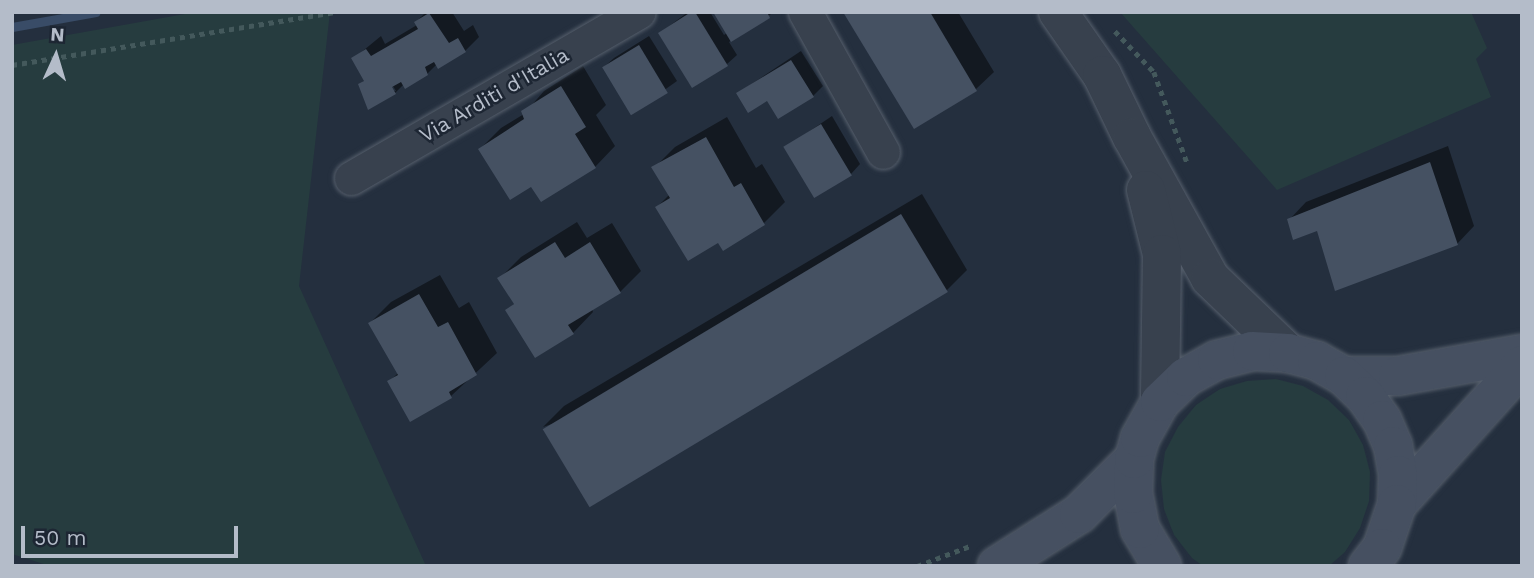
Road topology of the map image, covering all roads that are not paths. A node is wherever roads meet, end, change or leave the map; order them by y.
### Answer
1 (638, 12) edge
2 (805, 12) edge
3 (1058, 12) edge
4 (1132, 137) junction
5 (883, 152) dead end
6 (351, 178) dead end
7 (1288, 353) junction
8 (1522, 354) edge
9 (1522, 365) edge
10 (1344, 376) junction
11 (1160, 402) junction
12 (1134, 459) junction
13 (1397, 504) junction
14 (985, 555) edge
15 (1377, 560) edge
16 (1162, 566) edge

1 - 6 street, Via Arditi d'Italia
2 - 5 street
3 - 4 street
4 - 7 street
4 - 11 street
7 - 10 main road
7 - 11 main road
8 - 10 main road
9 - 13 main road
10 - 13 main road
11 - 12 main road
12 - 14 main road
12 - 16 main road
13 - 15 main road

